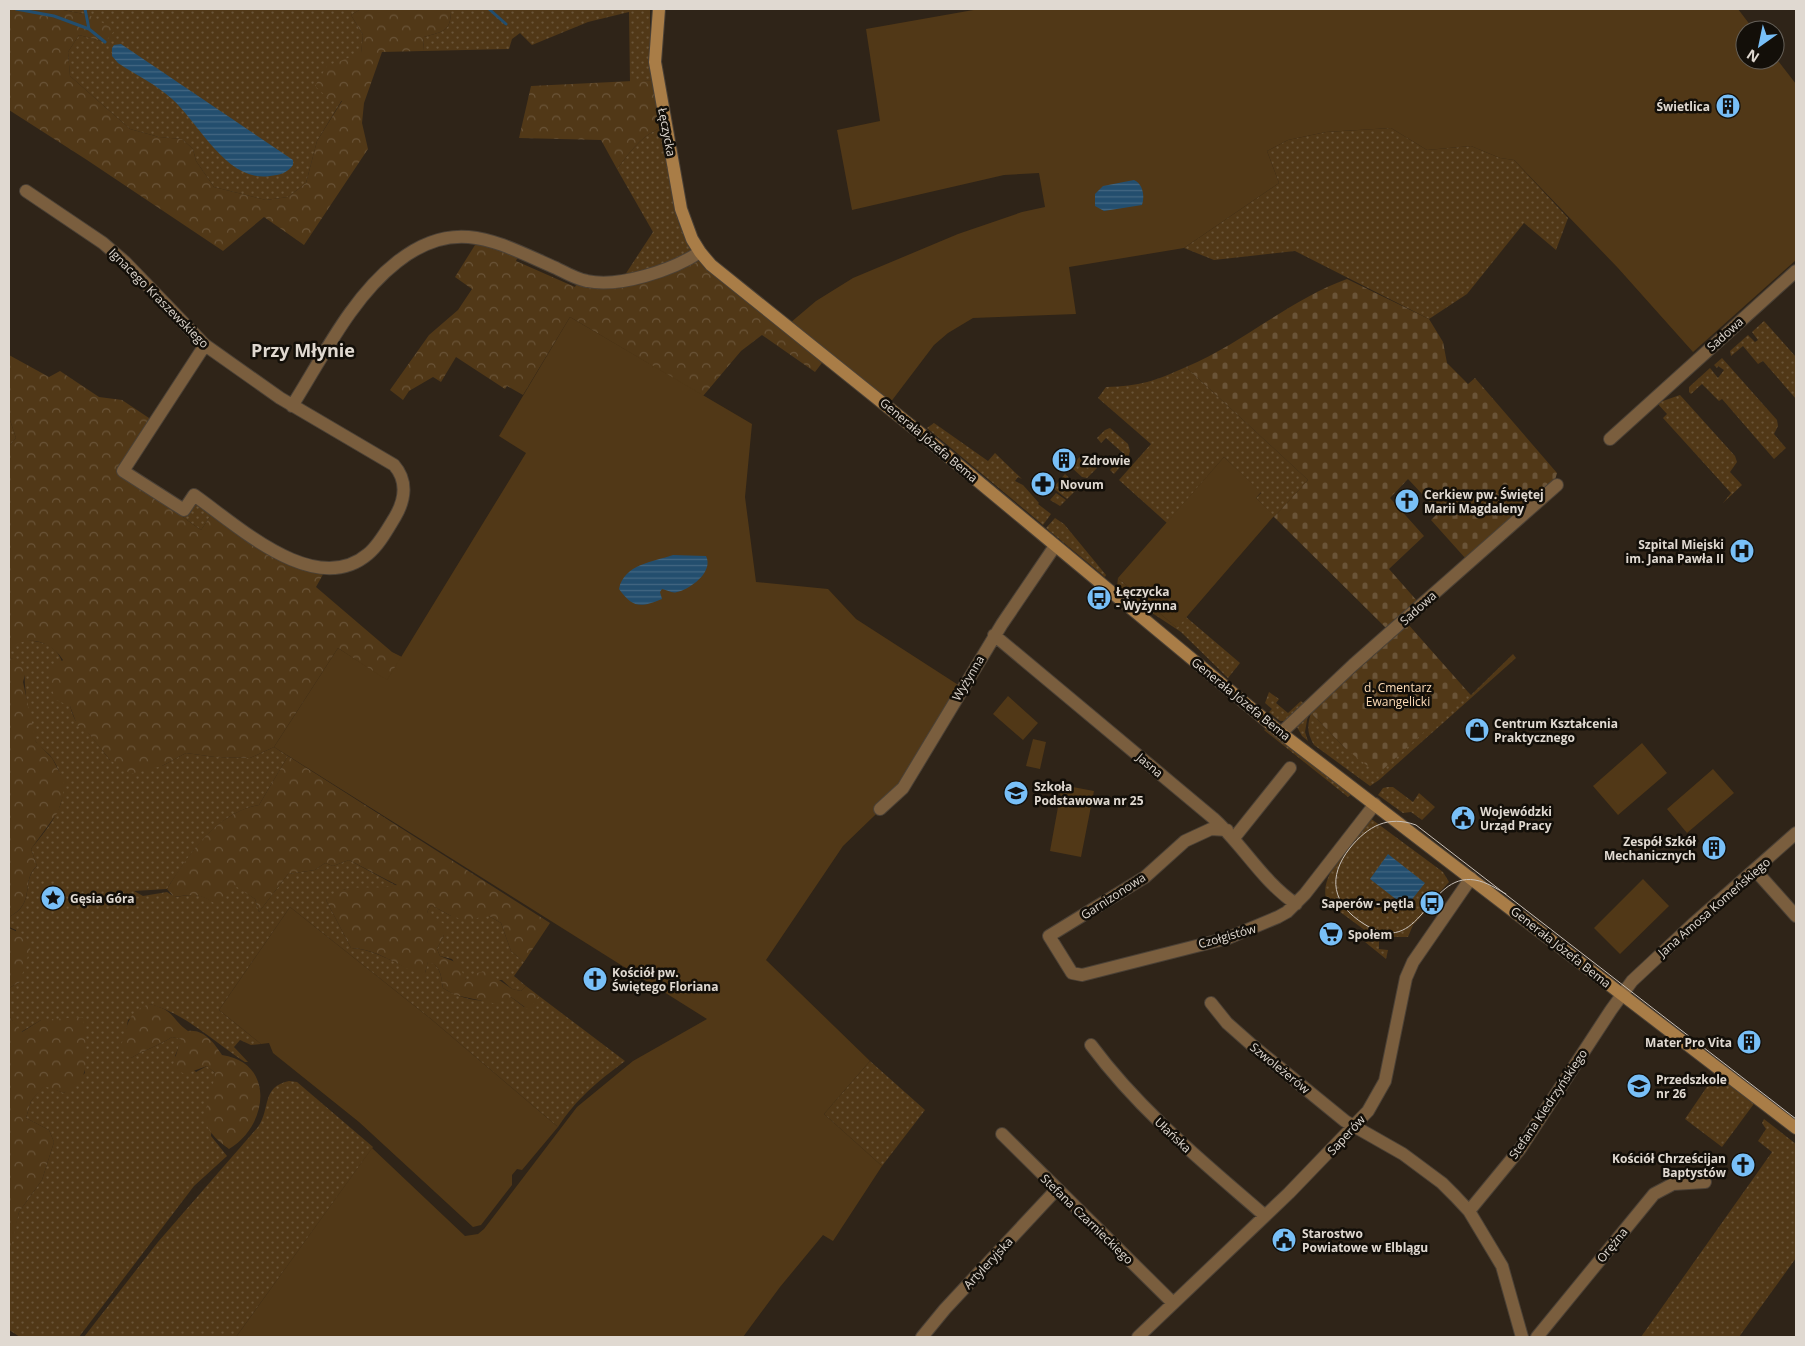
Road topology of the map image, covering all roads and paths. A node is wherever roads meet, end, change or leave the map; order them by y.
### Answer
1 (658, 9) edge
2 (26, 191) dead end
3 (700, 252) junction
4 (1796, 270) edge
5 (205, 345) junction
6 (292, 406) junction
7 (1610, 439) dead end
8 (1557, 485) dead end
9 (1055, 546) junction
10 (994, 635) junction
11 (1281, 733) junction
12 (1290, 768) dead end
13 (1375, 804) junction
14 (880, 809) dead end
15 (1796, 833) edge
16 (1230, 834) junction
17 (1755, 870) junction
18 (1471, 878) junction
19 (1296, 904) junction
20 (1796, 916) edge
21 (1049, 936) joint
22 (1622, 994) junction
23 (1211, 1003) dead end
24 (1091, 1045) dead end
25 (1354, 1128) junction
26 (1796, 1128) edge
27 (1002, 1134) dead end
28 (1705, 1182) dead end
29 (1056, 1190) junction
30 (1469, 1211) junction
31 (1264, 1215) junction
32 (1173, 1303) junction
33 (922, 1337) edge
34 (1138, 1337) edge
35 (1522, 1337) edge
36 (1537, 1337) edge

1 - 3 street, Łęczycka
2 - 5 street, Ignacego Kraszewskiego
3 - 6 street
3 - 9 street, Generała Józefa Bema
4 - 7 street, Sadowa
5 - 6 street, Ignacego Kraszewskiego
5 - 6 street, Ignacego Kraszewskiego
8 - 11 street, Sadowa
9 - 10 street, Wyżynna
9 - 11 street, Generała Józefa Bema
10 - 14 street, Wyżynna
10 - 16 street, Jasna
11 - 13 street, Generała Józefa Bema
12 - 16 street
13 - 18 street, Generała Józefa Bema
13 - 19 street, Czołgistów
15 - 17 street, Jana Amosa Komeńskiego
16 - 19 street, Jasna
16 - 21 street, Garnizonowa
17 - 20 street
17 - 22 street, Jana Amosa Komeńskiego
18 - 22 street, Generała Józefa Bema
18 - 25 street, Saperów
19 - 21 street, Czołgistów
22 - 26 street, Generała Józefa Bema
22 - 30 street, Stefana Kiedrzyńskiego
23 - 25 street, Szwoleżerów
24 - 31 street, Ułańska
25 - 30 street, Szwoleżerów
25 - 31 street, Saperów
27 - 29 street, Stefana Czarnieckiego
28 - 36 street, Orężna
29 - 32 street, Stefana Czarnieckiego
29 - 33 street, Artyleryjska
30 - 35 street, Szwoleżerów
31 - 32 street, Saperów
32 - 34 street, Saperów

